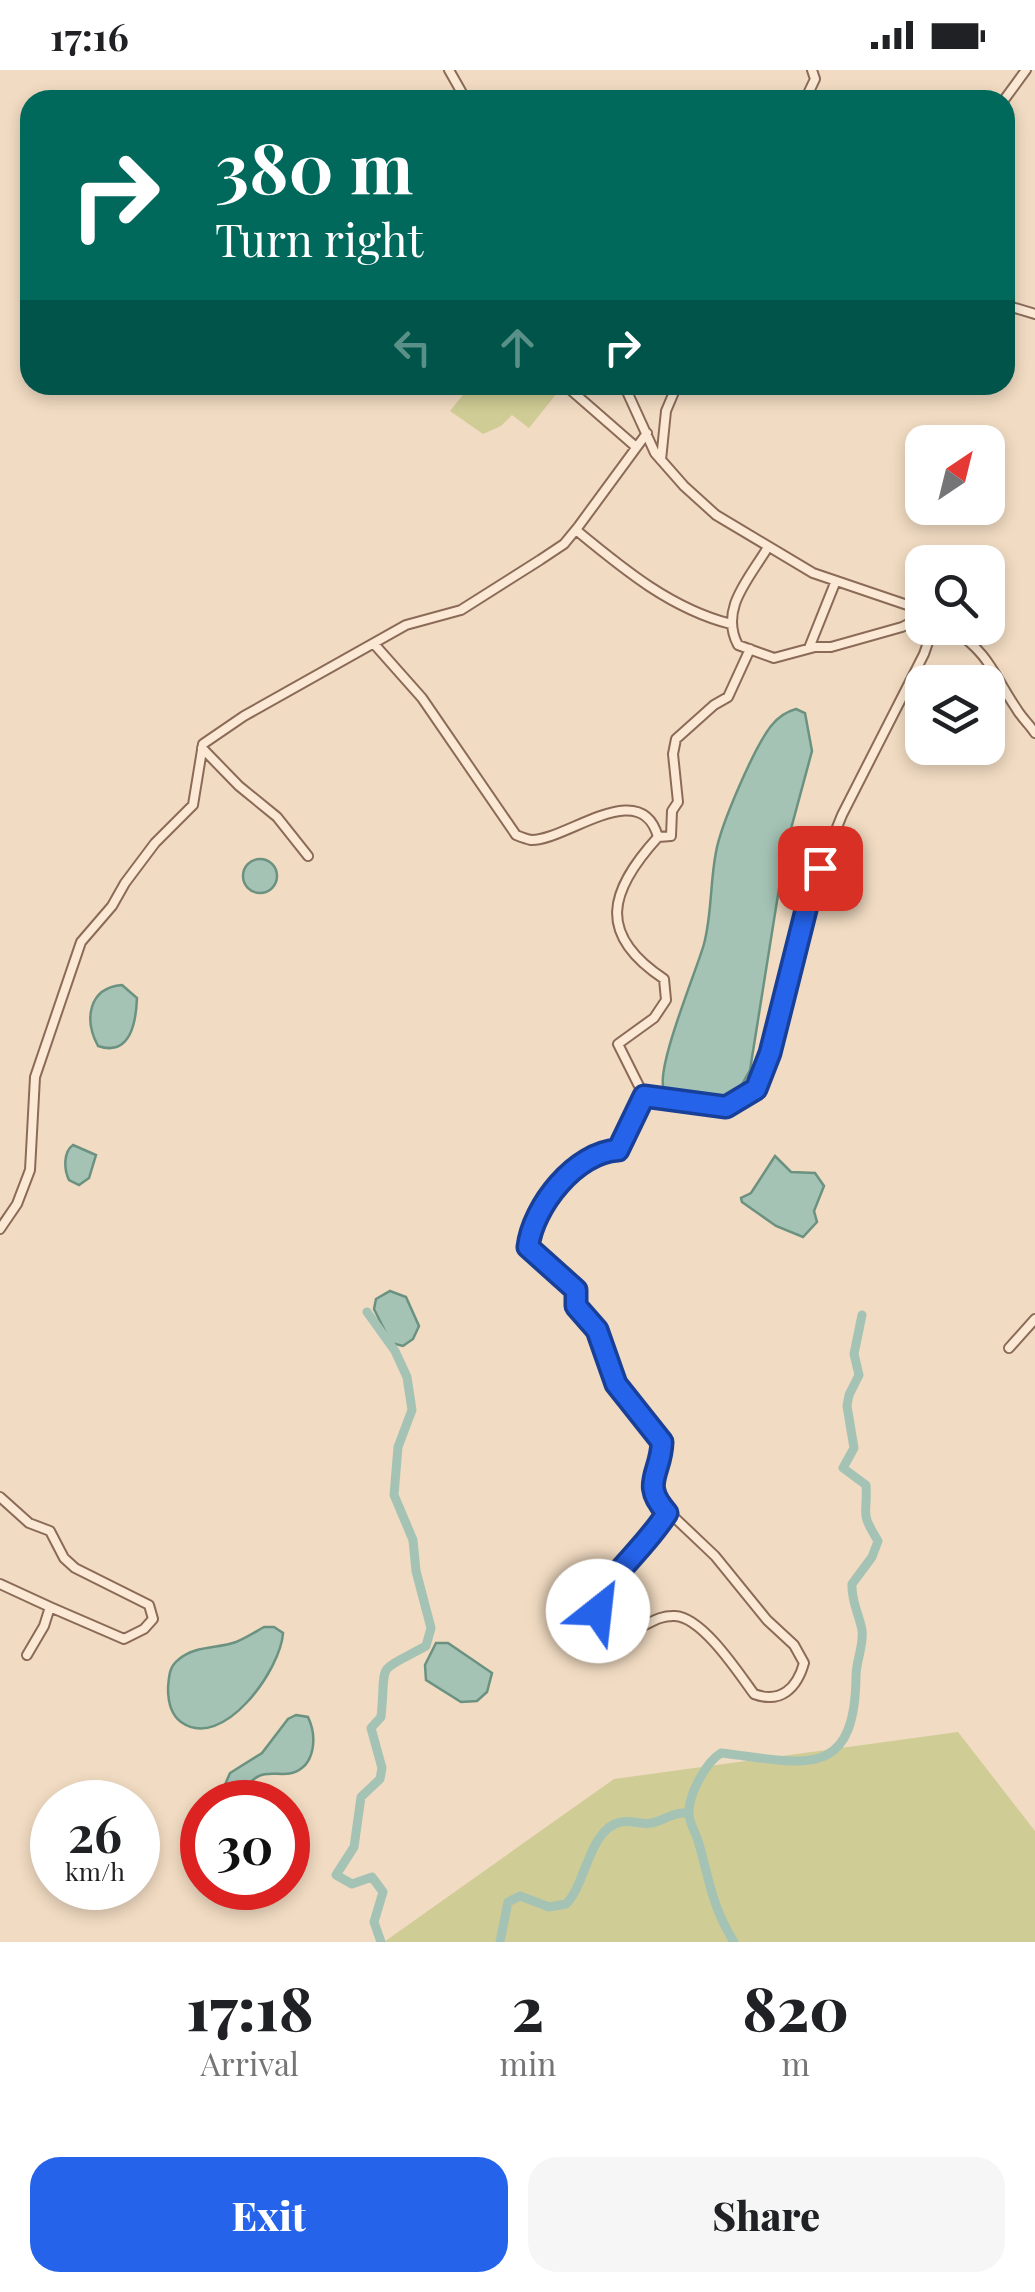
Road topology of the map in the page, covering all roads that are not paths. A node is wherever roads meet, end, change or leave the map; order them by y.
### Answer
1 (448, 70) edge
2 (464, 70) edge
3 (456, 82) junction
4 (460, 90) edge
5 (576, 395) edge
6 (629, 395) edge
7 (673, 395) edge
8 (647, 433) junction
9 (636, 447) junction
10 (661, 460) junction
11 (576, 530) junction
12 (768, 547) junction
13 (835, 583) junction
14 (905, 606) edge
15 (730, 624) junction
16 (905, 625) edge
17 (375, 645) junction
18 (927, 645) edge
19 (973, 645) edge
20 (808, 648) junction
21 (750, 650) junction
22 (1035, 734) edge
23 (202, 748) junction
24 (658, 837) junction
25 (308, 856) dead end
26 (644, 1096) junction
27 (0, 1228) edge
28 (1035, 1319) edge
29 (1009, 1348) dead end
30 (0, 1497) edge
31 (667, 1513) junction
32 (0, 1584) edge
33 (50, 1607) junction
34 (27, 1655) dead end

1 - 3 street
2 - 3 street
3 - 4 street
5 - 9 street
6 - 8 street
7 - 10 street
8 - 9 street
8 - 10 street
9 - 11 street
10 - 12 street
11 - 15 street
11 - 17 street
12 - 13 street
12 - 15 street
13 - 14 street
13 - 20 street
15 - 21 street
16 - 20 street
17 - 23 street
17 - 24 street
18 - 26 street
19 - 22 street
20 - 21 street
21 - 24 street
23 - 25 street
23 - 27 street
24 - 26 street
26 - 31 street
28 - 29 street
30 - 33 street
31 - 31 street
32 - 33 street
33 - 34 street

